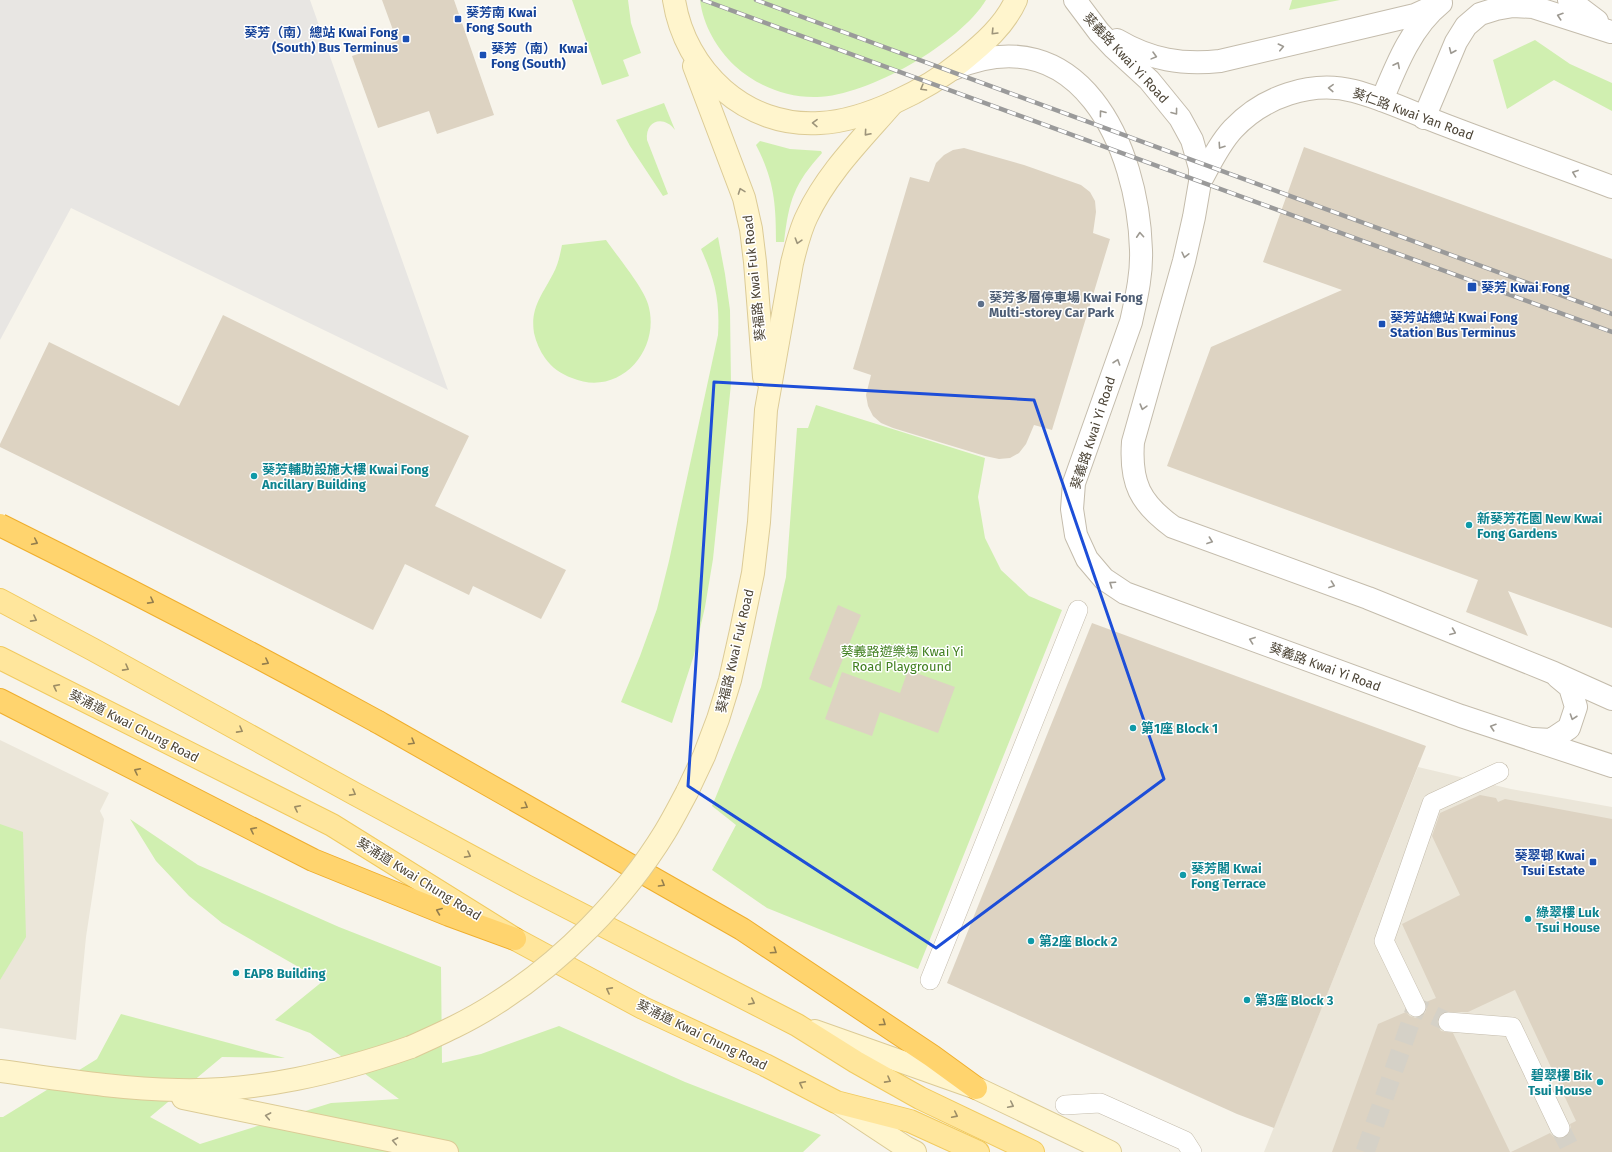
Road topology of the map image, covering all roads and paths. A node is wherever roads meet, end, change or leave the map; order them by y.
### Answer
1 (674, 0) edge
2 (1016, 0) edge
3 (1569, 0) edge
4 (1443, 2) edge
5 (1080, 7) edge
6 (1611, 32) edge
7 (683, 36) junction
8 (952, 69) junction
9 (1382, 100) junction
10 (893, 103) junction
11 (1424, 118) junction
12 (1200, 182) junction
13 (1612, 187) edge
14 (766, 410) junction
15 (0, 525) edge
16 (0, 600) edge
17 (1078, 610) dead end
18 (0, 658) edge
19 (1554, 673) junction
20 (1612, 699) edge
21 (0, 700) edge
22 (1530, 739) junction
23 (1612, 766) edge
24 (1500, 772) dead end
25 (515, 939) junction
26 (930, 980) dead end
27 (1416, 1007) dead end
28 (1448, 1022) tunnel mouth
29 (798, 1025) junction
30 (0, 1071) edge
31 (130, 1088) junction
32 (976, 1088) junction
33 (836, 1102) junction
34 (1065, 1105) dead end
35 (1560, 1128) tunnel mouth
36 (447, 1152) edge
37 (915, 1152) edge
38 (978, 1152) edge
39 (1033, 1152) edge
40 (1110, 1152) edge
41 (1192, 1152) edge

1 - 7 main road
2 -> 8 main road
3 - 6 street
5 -> 4 street
9 -> 4 street
5 -> 12 street, 葵義路 Kwai Yi Road
6 -> 11 street
10 -> 7 main road
14 -> 7 main road, 葵福路 Kwai Fuk Road
8 -> 10 main road
22 -> 8 street, 葵義路 Kwai Yi Road
9 - 11 street, 葵仁路 Kwai Yan Road
9 -> 12 street, 葵仁路 Kwai Yan Road
10 -> 14 main road, 葵福路 Kwai Fuk Road
13 -> 11 street, 葵仁路 Kwai Yan Road
12 -> 19 street, 葵義路 Kwai Yi Road
14 - 31 main road, 葵福路 Kwai Fuk Road, bridge
15 -> 32 highway, bridge
16 -> 29 main road
17 - 26 street
25 -> 18 main road, 葵涌道 Kwai Chung Road
19 - 20 street, 葵義路 Kwai Yi Road
19 -> 22 street
25 -> 21 highway
22 - 23 street, 葵義路 Kwai Yi Road
24 - 27 street
33 -> 25 main road, 葵涌道 Kwai Chung Road
28 - 35 street
29 - 32 main road
29 -> 39 main road
30 - 31 main road
36 -> 31 main road
32 -> 40 main road
33 - 37 main road, 葵涌道 Kwai Chung Road
33 - 38 main road, 葵涌道 Kwai Chung Road
34 - 41 street

